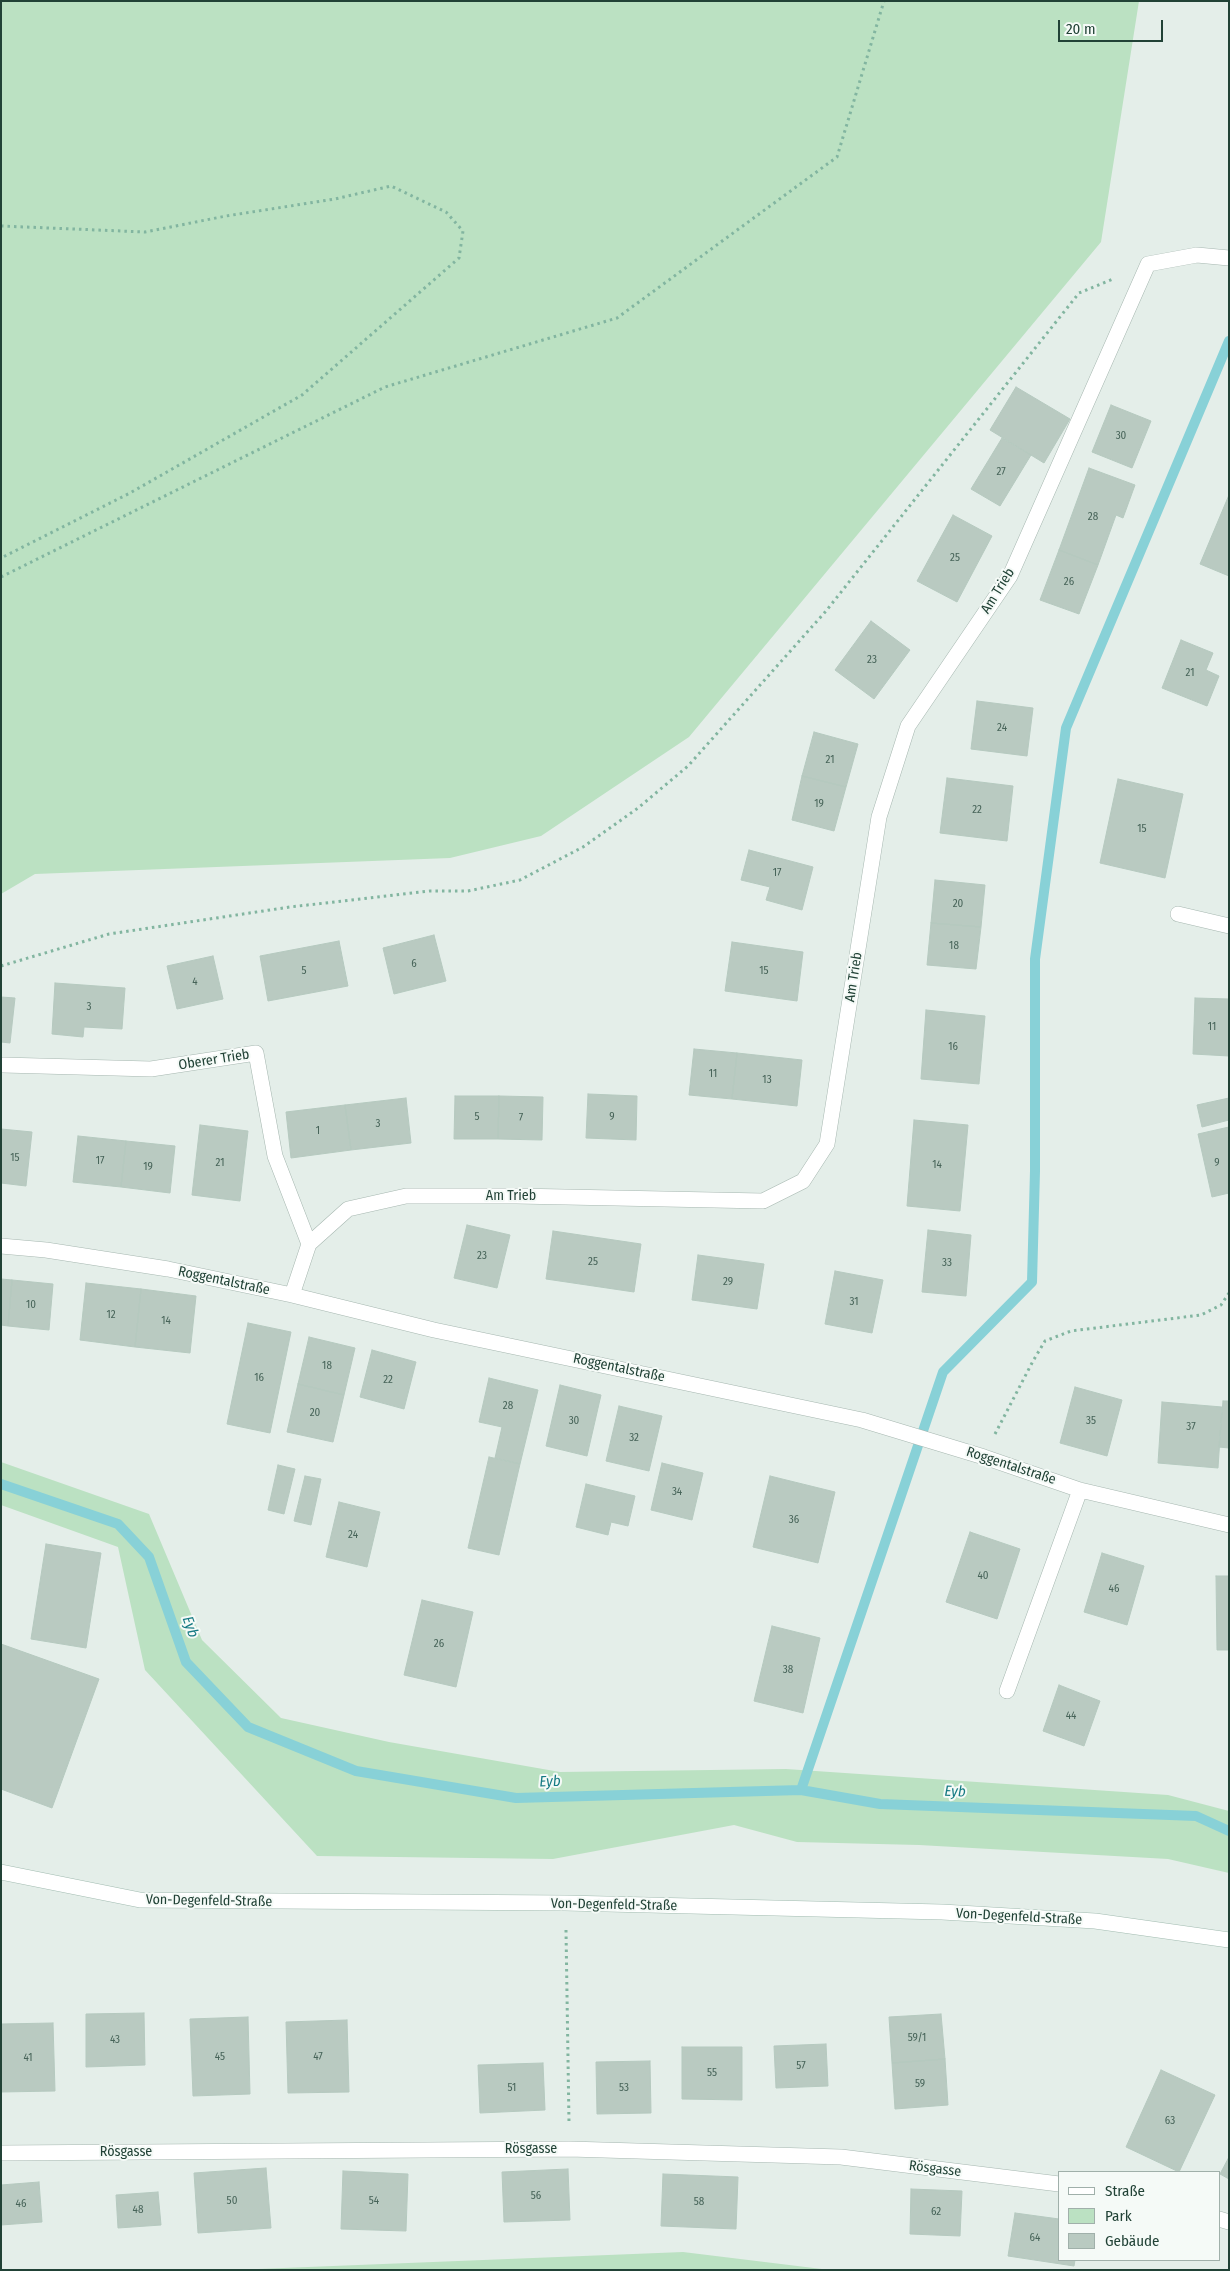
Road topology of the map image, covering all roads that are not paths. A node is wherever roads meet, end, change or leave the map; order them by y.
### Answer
1 (1229, 258) edge
2 (1178, 914) dead end
3 (1229, 926) edge
4 (3, 1065) dead end
5 (309, 1244) junction
6 (1, 1246) edge
7 (292, 1295) junction
8 (1080, 1490) junction
9 (1229, 1525) edge
10 (1007, 1692) dead end
11 (1, 1872) edge
12 (1229, 1940) edge
13 (1, 2153) edge
14 (1058, 2184) edge

1 - 5 street, Am Trieb
2 - 3 street
4 - 5 street, Oberer Trieb
5 - 7 street, Am Trieb
6 - 7 street, Roggentalstraße
7 - 8 street, Roggentalstraße
8 - 9 street, Roggentalstraße
8 - 10 street
11 - 12 street, Von-Degenfeld-Straße
13 - 14 street, Rösgasse

